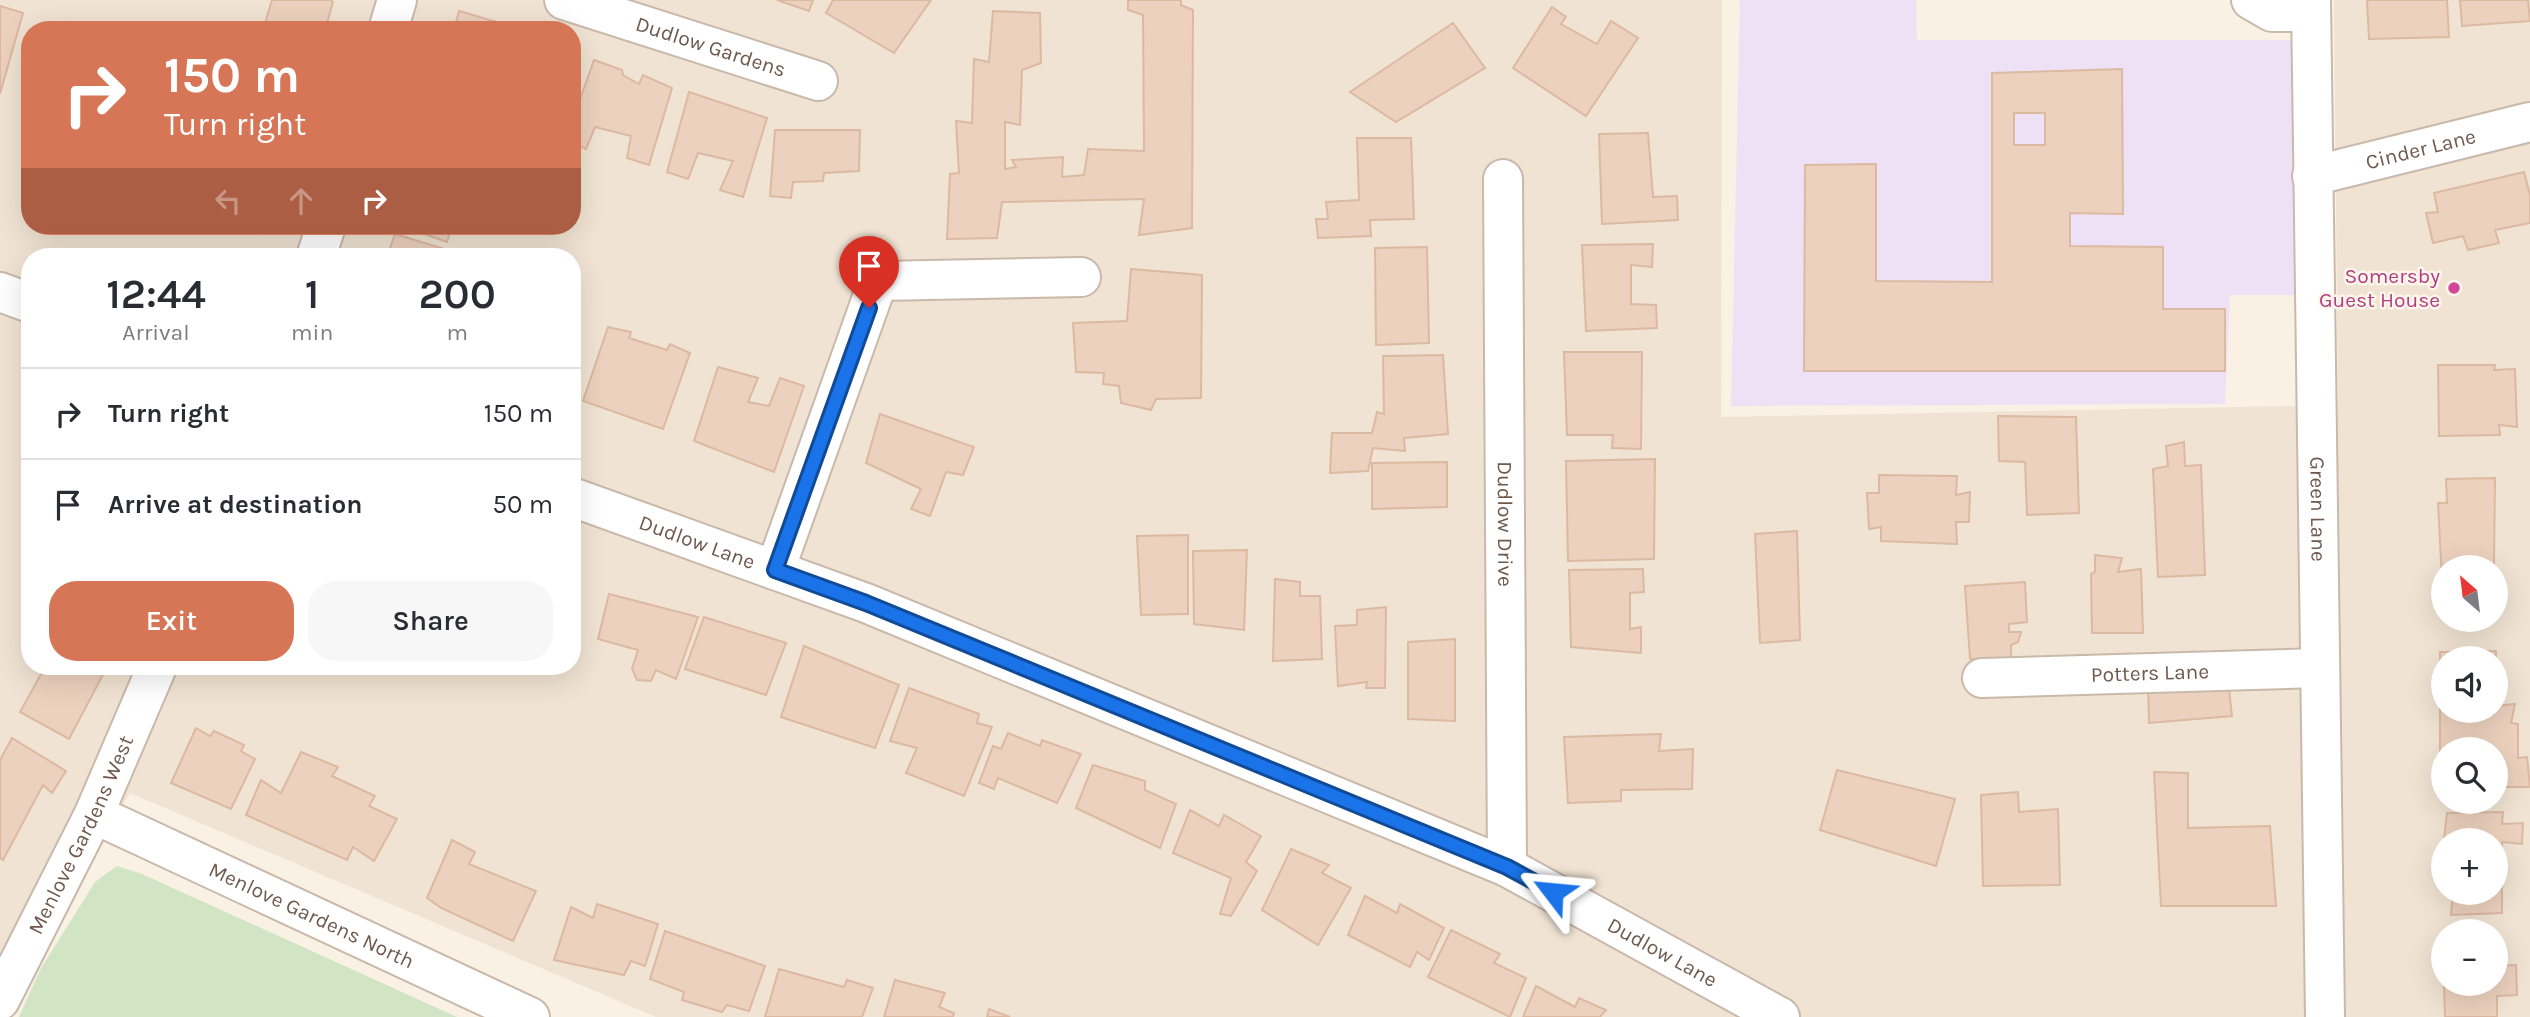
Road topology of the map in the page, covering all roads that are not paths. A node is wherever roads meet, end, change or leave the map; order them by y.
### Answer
1 (397, 0) edge
2 (564, 0) edge
3 (2251, 0) edge
4 (2311, 6) edge
5 (391, 21) edge
6 (818, 81) dead end
7 (2530, 122) edge
8 (2312, 176) junction
9 (1503, 179) dead end
10 (1081, 277) dead end
11 (0, 292) edge
12 (21, 300) edge
13 (581, 499) edge
14 (775, 570) junction
15 (2319, 668) junction
16 (153, 675) edge
17 (1982, 678) dead end
18 (94, 814) junction
19 (1507, 867) junction
20 (0, 1000) edge
21 (530, 1017) edge
22 (1780, 1017) edge
23 (2325, 1017) edge

1 - 5 street
2 - 6 street, Dudlow Gardens
3 - 4 street
4 - 8 street, Green Lane
7 - 8 street, Cinder Lane
8 - 15 street, Green Lane
9 - 19 street, Dudlow Drive
10 - 14 street
11 - 12 street
13 - 14 street, Dudlow Lane
14 - 19 street, Dudlow Lane
15 - 17 street, Potters Lane
15 - 23 street, Green Lane
16 - 18 street, Menlove Gardens West
18 - 20 street, Menlove Gardens West
18 - 21 street, Menlove Gardens North
19 - 22 street, Dudlow Lane

